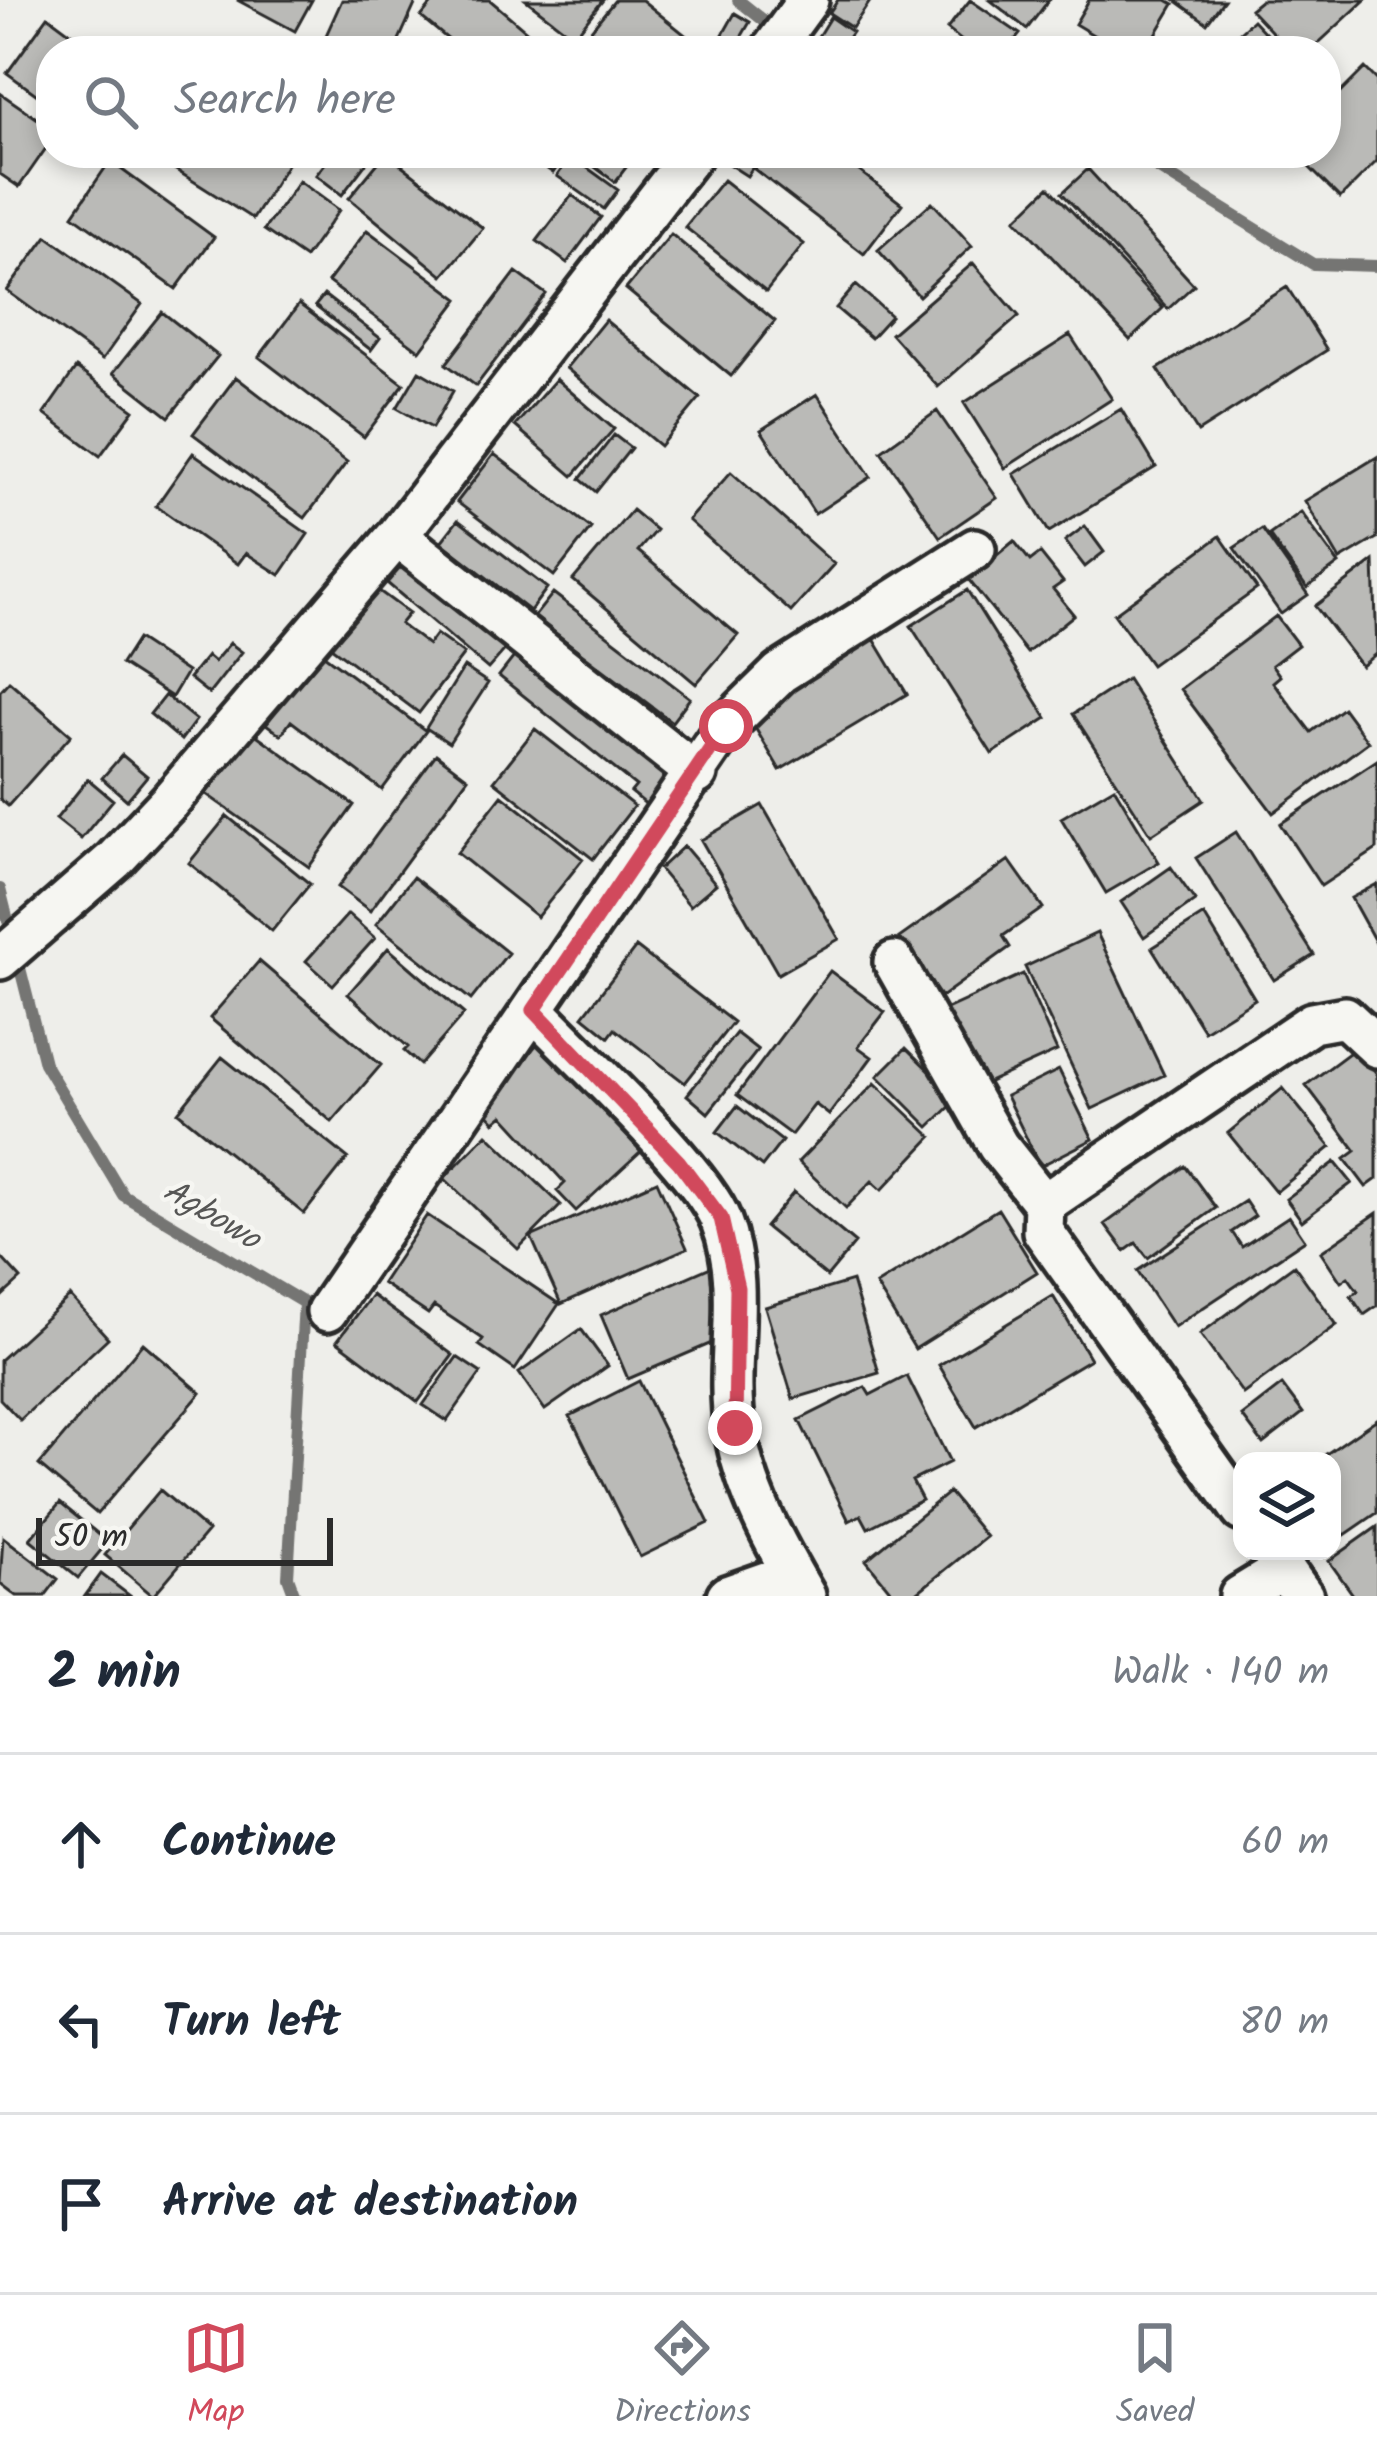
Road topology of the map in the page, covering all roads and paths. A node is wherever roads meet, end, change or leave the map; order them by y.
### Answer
1 (804, 5) edge
2 (782, 36) edge
3 (681, 168) edge
4 (397, 536) junction
5 (975, 549) dead end
6 (697, 774) junction
7 (0, 958) edge
8 (894, 962) dead end
9 (534, 1010) junction
10 (1377, 1047) edge
11 (1044, 1204) junction
12 (327, 1311) dead end
13 (1233, 1498) edge
14 (1286, 1572) edge
15 (798, 1584) edge
16 (727, 1596) edge
17 (1240, 1596) edge

1 - 2 street
3 - 4 street
4 - 6 street
4 - 7 street
5 - 6 street
6 - 9 street
8 - 11 street
9 - 12 street
9 - 15 street
10 - 11 street
11 - 13 street
14 - 17 street
15 - 16 street

